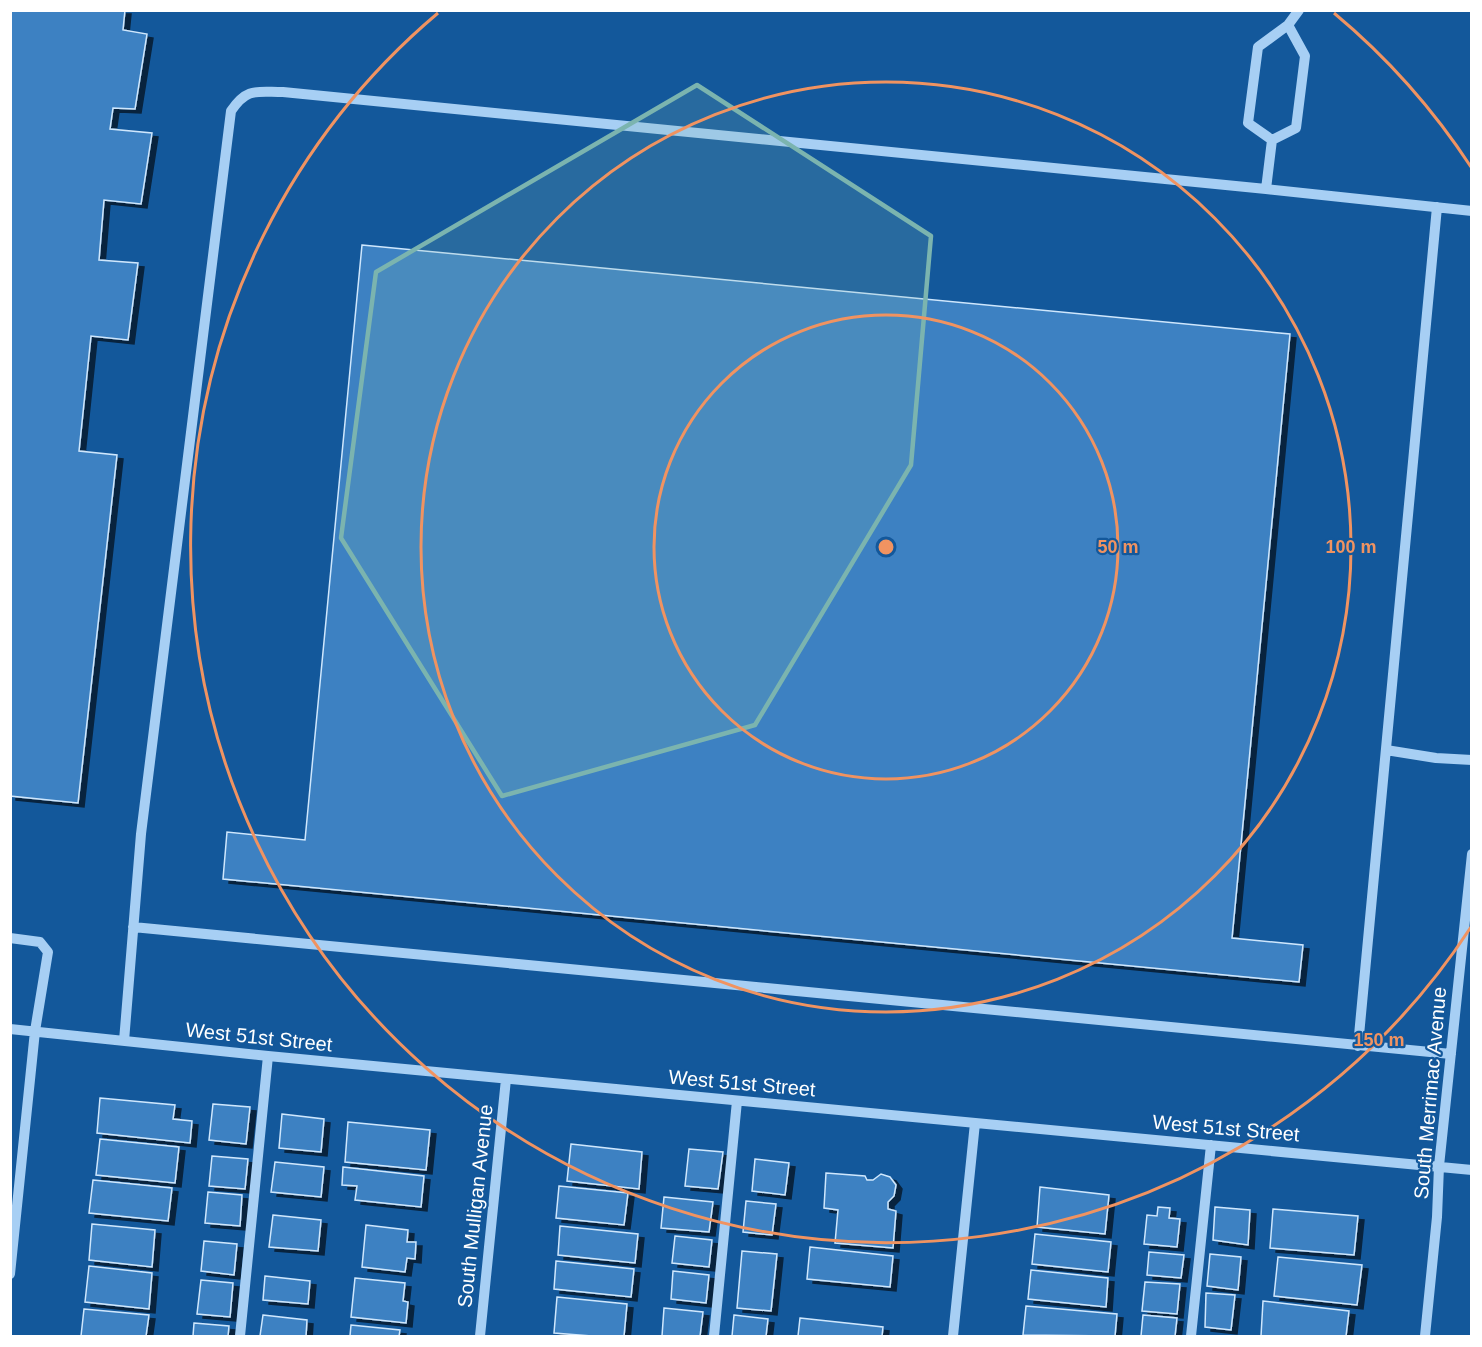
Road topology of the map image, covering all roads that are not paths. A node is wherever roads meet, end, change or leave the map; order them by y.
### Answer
1 (1299, 10) edge
2 (1288, 25) junction
3 (1272, 140) junction
4 (1266, 189) junction
5 (1437, 207) junction
6 (1472, 212) edge
7 (1386, 750) junction
8 (1472, 760) edge
9 (1472, 854) edge
10 (134, 927) junction
11 (10, 938) edge
12 (10, 1029) edge
13 (35, 1031) junction
14 (124, 1041) junction
15 (1358, 1046) junction
16 (1451, 1054) junction
17 (268, 1056) junction
18 (506, 1079) junction
19 (737, 1101) junction
20 (975, 1123) junction
21 (1210, 1145) junction
22 (1439, 1166) junction
23 (1472, 1170) edge
24 (10, 1274) edge
25 (240, 1336) edge
26 (480, 1336) edge
27 (714, 1336) edge
28 (953, 1336) edge
29 (1191, 1336) edge
30 (1425, 1336) edge

1 - 2 street
2 - 3 street
2 - 3 street
3 - 4 street
4 - 5 street
4 - 10 street
5 - 6 street
5 - 7 street
7 - 8 street
7 - 15 street
9 - 16 street, South Merrimac Avenue
10 - 14 street
10 - 15 street
11 - 13 street
12 - 13 street, West 51st Street
13 - 14 street, West 51st Street
13 - 24 street
14 - 17 street, West 51st Street
15 - 16 street
16 - 22 street, South Merrimac Avenue
17 - 18 street, West 51st Street
17 - 25 street
18 - 19 street, West 51st Street
18 - 26 street, South Mulligan Avenue
19 - 20 street, West 51st Street
19 - 27 street
20 - 21 street, West 51st Street
20 - 28 street
21 - 22 street, West 51st Street
21 - 29 street
22 - 23 street, West 51st Street
22 - 30 street, South Merrimac Avenue

